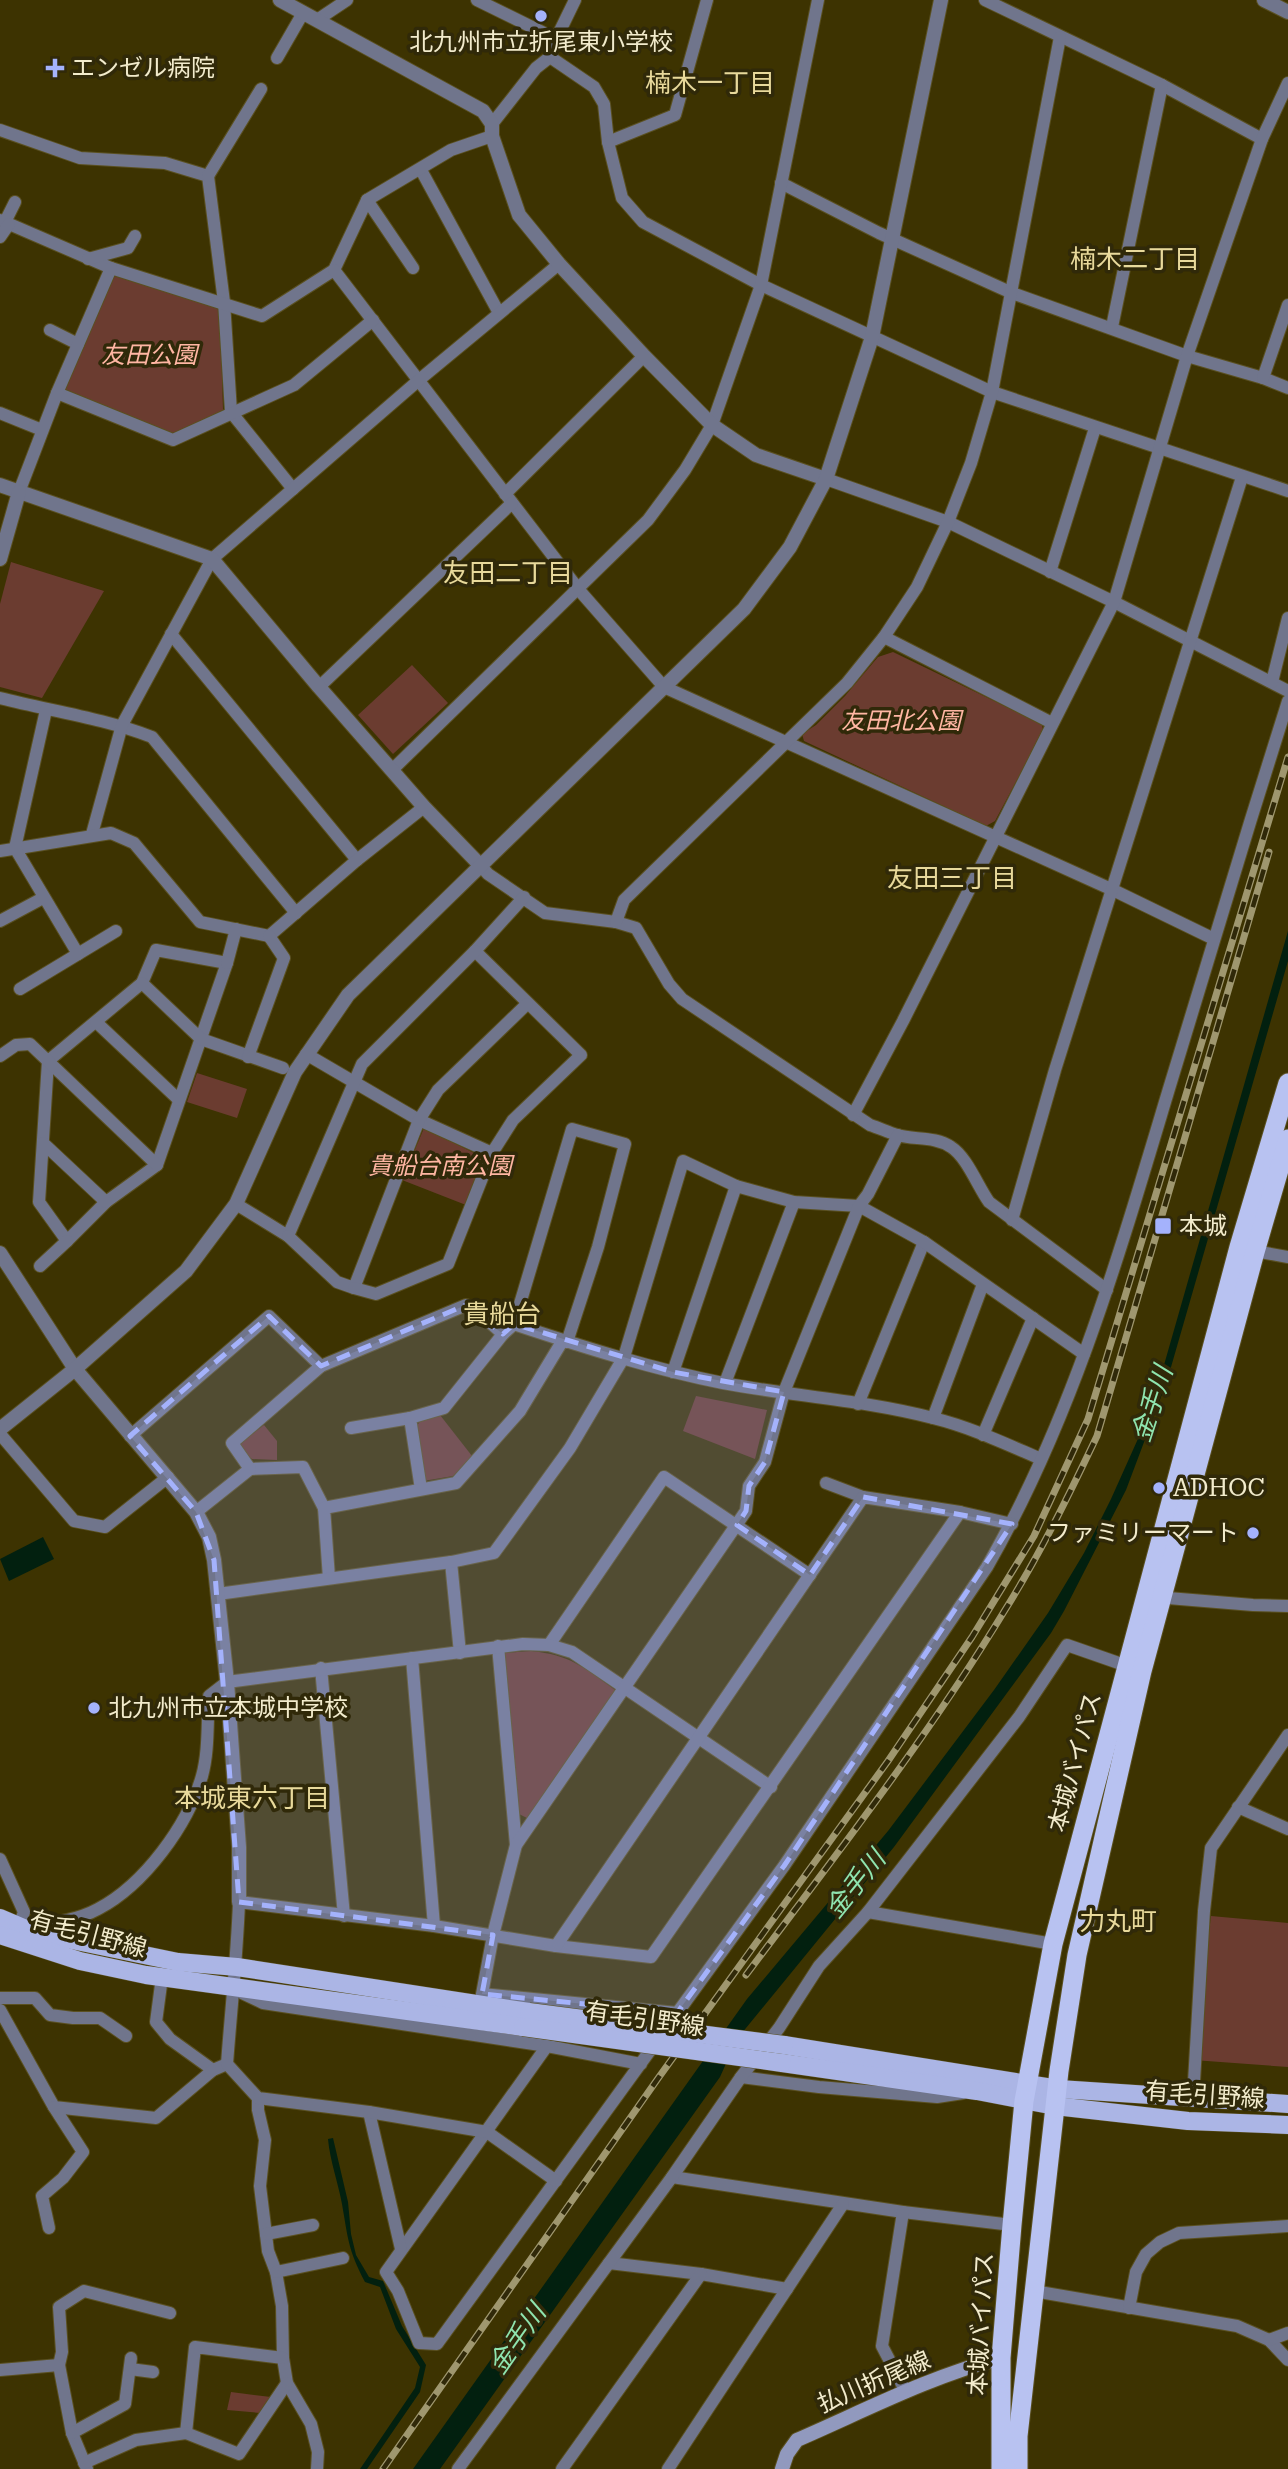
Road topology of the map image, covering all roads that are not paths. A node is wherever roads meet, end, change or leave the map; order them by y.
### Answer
1 (280, 0) edge
2 (347, 0) edge
3 (477, 0) edge
4 (575, 0) edge
5 (707, 0) edge
6 (818, 0) edge
7 (941, 0) edge
8 (985, 0) edge
9 (1264, 0) edge
10 (1288, 12) edge
11 (303, 13) junction
12 (317, 20) junction
13 (1060, 37) junction
14 (556, 39) junction
15 (550, 57) junction
16 (277, 58) dead end
17 (1162, 85) junction
18 (261, 89) dead end
19 (1287, 89) edge
20 (0, 130) edge
21 (492, 130) junction
22 (1262, 139) junction
23 (608, 142) junction
24 (421, 170) junction
25 (208, 176) junction
26 (781, 183) junction
27 (367, 200) junction
28 (15, 202) dead end
29 (4, 222) edge
30 (135, 236) dead end
31 (0, 237) edge
32 (891, 237) junction
33 (88, 259) junction
34 (559, 264) junction
35 (111, 268) junction
36 (413, 268) dead end
37 (334, 270) junction
38 (761, 285) junction
39 (1012, 293) junction
40 (224, 302) junction
41 (1288, 305) edge
42 (499, 313) junction
43 (373, 320) junction
44 (1112, 327) junction
45 (50, 330) dead end
46 (872, 337) junction
47 (78, 344) junction
48 (644, 356) junction
49 (1187, 356) junction
50 (1263, 378) junction
51 (419, 380) junction
52 (1288, 388) edge
53 (992, 392) junction
54 (57, 393) junction
55 (231, 412) junction
56 (0, 413) edge
57 (712, 425) junction
58 (1095, 428) junction
59 (42, 430) junction
60 (1161, 449) junction
61 (1242, 477) junction
62 (827, 479) junction
63 (0, 485) edge
64 (293, 489) junction
65 (1288, 491) edge
66 (19, 492) junction
67 (508, 499) junction
68 (948, 522) junction
69 (1, 551) edge
70 (212, 559) junction
71 (1050, 572) junction
72 (579, 590) junction
73 (1114, 602) junction
74 (1288, 618) edge
75 (171, 634) junction
76 (884, 637) junction
77 (1189, 640) junction
78 (1272, 682) junction
79 (319, 687) junction
80 (664, 687) junction
81 (1288, 691) edge
82 (0, 698) edge
83 (1288, 701) edge
84 (46, 710) junction
85 (1052, 723) junction
86 (122, 725) junction
87 (788, 743) junction
88 (392, 770) junction
89 (425, 807) junction
90 (92, 834) junction
91 (995, 838) junction
92 (15, 848) junction
93 (0, 851) edge
94 (357, 860) junction
95 (480, 865) junction
96 (1113, 890) junction
97 (524, 897) junction
98 (43, 898) junction
99 (296, 913) junction
100 (0, 920) edge
101 (617, 922) junction
102 (236, 929) junction
103 (116, 931) dead end
104 (269, 936) junction
105 (1214, 939) junction
106 (475, 951) junction
107 (78, 954) junction
108 (227, 963) junction
109 (142, 983) junction
110 (20, 989) dead end
111 (527, 1004) junction
112 (96, 1022) junction
113 (201, 1039) junction
114 (306, 1054) junction
115 (0, 1056) edge
116 (248, 1058) junction
117 (48, 1061) junction
118 (283, 1068) dead end
119 (353, 1080) junction
120 (1288, 1083) edge
121 (178, 1100) junction
122 (853, 1115) junction
123 (419, 1120) junction
124 (898, 1135) junction
125 (1288, 1139) edge
126 (43, 1143) junction
127 (492, 1153) junction
128 (158, 1165) junction
129 (736, 1186) junction
130 (106, 1202) junction
131 (794, 1202) junction
132 (236, 1204) junction
133 (859, 1206) junction
134 (1012, 1220) junction
135 (288, 1236) junction
136 (66, 1241) junction
137 (924, 1242) junction
138 (1247, 1249) junction
139 (0, 1253) edge
140 (1288, 1257) edge
141 (40, 1266) dead end
142 (984, 1284) junction
143 (354, 1288) junction
144 (1107, 1290) junction
145 (1032, 1318) junction
146 (514, 1324) junction
147 (503, 1334) junction
148 (565, 1341) junction
149 (1084, 1354) junction
150 (624, 1357) junction
151 (321, 1366) junction
152 (75, 1369) junction
153 (673, 1372) junction
154 (725, 1383) junction
155 (784, 1392) junction
156 (858, 1404) junction
157 (410, 1418) junction
158 (933, 1418) junction
159 (351, 1428) dead end
160 (0, 1432) edge
161 (983, 1435) junction
162 (130, 1436) junction
163 (1041, 1459) junction
164 (250, 1469) junction
165 (168, 1477) junction
166 (826, 1483) dead end
167 (422, 1489) junction
168 (863, 1497) junction
169 (324, 1508) junction
170 (196, 1512) junction
171 (960, 1512) junction
172 (1012, 1524) junction
173 (737, 1525) junction
174 (451, 1562) junction
175 (810, 1575) junction
176 (329, 1578) junction
177 (218, 1594) junction
178 (1154, 1597) junction
179 (1288, 1606) edge
180 (548, 1645) junction
181 (498, 1646) junction
182 (460, 1653) junction
183 (412, 1658) junction
184 (321, 1668) junction
185 (1134, 1669) junction
186 (227, 1682) junction
187 (625, 1688) junction
188 (1288, 1735) edge
189 (699, 1738) junction
190 (771, 1787) junction
191 (1238, 1807) junction
192 (1288, 1829) edge
193 (516, 1845) junction
194 (0, 1859) edge
195 (239, 1902) junction
196 (868, 1912) junction
197 (344, 1916) junction
198 (19, 1926) junction
199 (434, 1926) junction
200 (0, 1931) edge
201 (493, 1935) junction
202 (1053, 1944) junction
203 (556, 1946) junction
204 (237, 1967) junction
205 (162, 1977) junction
206 (232, 1988) junction
207 (0, 1998) edge
208 (481, 1999) junction
209 (0, 2010) edge
210 (677, 2014) junction
211 (526, 2019) junction
212 (126, 2036) dead end
213 (547, 2046) junction
214 (783, 2054) junction
215 (227, 2064) junction
216 (641, 2064) junction
217 (213, 2070) junction
218 (741, 2077) junction
219 (977, 2091) junction
220 (1026, 2092) junction
221 (258, 2098) junction
222 (1057, 2098) junction
223 (1193, 2099) junction
224 (1288, 2105) edge
225 (54, 2107) junction
226 (369, 2112) junction
227 (1288, 2125) edge
228 (487, 2132) junction
229 (672, 2177) junction
230 (555, 2181) junction
231 (843, 2204) junction
232 (903, 2212) junction
233 (313, 2225) dead end
234 (1012, 2225) junction
235 (1288, 2226) edge
236 (48, 2228) dead end
237 (266, 2234) junction
238 (401, 2249) junction
239 (343, 2258) dead end
240 (609, 2263) junction
241 (276, 2272) junction
242 (701, 2274) junction
243 (787, 2289) junction
244 (1034, 2291) junction
245 (1129, 2308) junction
246 (170, 2312) dead end
247 (1288, 2333) edge
248 (1269, 2340) junction
249 (283, 2358) junction
250 (1001, 2358) junction
251 (1288, 2360) edge
252 (59, 2365) junction
253 (0, 2370) edge
254 (153, 2372) dead end
255 (287, 2383) junction
256 (906, 2392) junction
257 (72, 2433) junction
258 (186, 2433) junction
259 (85, 2466) edge
260 (672, 2468) edge
261 (317, 2469) edge
262 (458, 2469) edge
263 (562, 2469) edge
264 (782, 2469) edge
265 (1001, 2469) edge
266 (1018, 2469) edge

1 - 11 street
2 - 12 street
3 - 14 street
4 - 14 street
5 - 23 street
6 - 26 street
7 - 32 street
8 - 13 street
9 - 10 street
11 - 12 street
11 - 16 street
12 - 21 street
13 - 17 street
13 - 39 street
14 - 15 street
15 - 21 street
15 - 23 street
17 - 22 street
17 - 44 street
18 - 25 street
19 - 22 street
20 - 25 street
21 - 24 street
21 - 34 street
22 - 49 street
23 - 38 street
24 - 27 street
24 - 42 street
25 - 40 street
26 - 32 street
26 - 38 street
27 - 36 street
27 - 37 street
28 - 29 street
29 - 31 street
29 - 33 street
30 - 33 street
32 - 39 street
32 - 46 street
33 - 35 street
34 - 42 street
34 - 48 street
35 - 40 street
35 - 47 street
37 - 40 street
37 - 43 street
38 - 46 street
38 - 57 street
39 - 44 street
39 - 53 street
40 - 55 street
41 - 50 street
42 - 51 street
43 - 51 street
43 - 55 street
44 - 49 street
45 - 47 street
46 - 53 street
46 - 62 street
47 - 54 street
48 - 57 street
48 - 67 street
49 - 50 street
49 - 60 street
50 - 52 street
51 - 64 street
51 - 67 street
53 - 58 street
53 - 68 street
54 - 55 street
54 - 59 street
55 - 64 street
56 - 59 street
57 - 62 street
57 - 72 street
58 - 60 street
58 - 71 street
59 - 66 street
60 - 61 street
60 - 73 street
61 - 65 street
61 - 77 street
62 - 68 street
62 - 80 street
63 - 66 street
64 - 70 street
66 - 69 street
66 - 70 street
67 - 72 street
67 - 79 street
68 - 71 street
68 - 76 street
70 - 75 street
70 - 79 street
71 - 73 street
72 - 80 street
72 - 88 street
73 - 77 street
73 - 85 street
74 - 78 street
75 - 86 street
75 - 94 street
76 - 85 street
76 - 87 street
77 - 78 street
77 - 96 street
78 - 81 street
79 - 88 street
80 - 87 street
80 - 95 street
82 - 84 street
83 - 105 street
84 - 86 street
84 - 92 street
85 - 91 street
86 - 90 street
86 - 99 street
87 - 91 street
87 - 101 street
88 - 89 street
89 - 94 street
89 - 95 street
90 - 92 street
90 - 102 street
91 - 96 street
91 - 122 street
92 - 93 street
92 - 98 street
94 - 99 street
95 - 97 street
95 - 114 street
96 - 105 street
96 - 134 street
97 - 101 street
97 - 106 street
98 - 100 street
98 - 107 street
99 - 104 street
101 - 122 street
102 - 104 street
102 - 108 street
103 - 107 street
104 - 116 street
105 - 144 street
106 - 111 street
106 - 119 street
107 - 110 street
108 - 109 street
108 - 113 street
109 - 112 street
109 - 113 street
111 - 123 street
111 - 127 street
112 - 117 street
112 - 121 street
113 - 116 street
113 - 121 street
114 - 119 street
114 - 132 street
115 - 117 street
116 - 118 street
117 - 126 street
117 - 128 street
119 - 123 street
119 - 135 street
120 - 138 highway, 本城バイパス
121 - 128 street
122 - 124 street
123 - 127 street
123 - 143 street
124 - 133 street
124 - 134 street
125 - 138 highway, 本城バイパス
126 - 130 street
126 - 136 street
127 - 143 street
128 - 130 street
129 - 131 street
129 - 150 street
129 - 153 street
130 - 136 street
131 - 133 street
131 - 154 street
132 - 135 street
132 - 152 street
133 - 137 street
133 - 155 street
134 - 144 street
135 - 143 street
136 - 141 street
137 - 142 street
137 - 156 street
138 - 140 street
138 - 178 highway, 本城バイパス
139 - 152 street
142 - 145 street
142 - 158 street
144 - 149 street
145 - 149 street
145 - 161 street
146 - 147 street
146 - 148 street
146 - 148 street
147 - 151 street
147 - 157 street
148 - 150 street
148 - 167 street
149 - 163 street
150 - 153 street
150 - 174 street
151 - 162 street
151 - 164 street
152 - 160 street
152 - 162 street
153 - 154 street
154 - 155 street
155 - 156 street
155 - 173 street
156 - 158 street
157 - 159 street
157 - 167 street
158 - 161 street
160 - 165 street
161 - 163 street
162 - 165 street
163 - 172 street
164 - 169 street
164 - 170 street
165 - 170 street
166 - 168 street
167 - 169 street
168 - 171 street
168 - 175 street
169 - 176 street
170 - 177 street
171 - 172 street
171 - 190 street
172 - 210 street
173 - 175 street
173 - 180 street
173 - 187 street
174 - 176 street
174 - 182 street
175 - 189 street
176 - 177 street
177 - 186 street
178 - 179 street
178 - 185 highway, 本城バイパス
180 - 181 street
180 - 187 street
181 - 182 street
181 - 193 street
182 - 183 street
183 - 184 street
183 - 199 street
184 - 186 street
184 - 197 street
185 - 196 street
185 - 202 highway, 本城バイパス
185 - 222 highway, 本城バイパス
186 - 195 street
186 - 198 street
187 - 189 street
187 - 193 street
188 - 191 street
189 - 190 street
189 - 203 street
190 - 203 street
191 - 192 street
191 - 223 street
193 - 201 street
194 - 198 street
195 - 197 street
195 - 204 street
196 - 202 street
196 - 218 street
197 - 199 street
198 - 200 main road, 有毛引野線
198 - 204 main road, 有毛引野線
199 - 201 street
200 - 205 main road, 有毛引野線
201 - 203 street
201 - 208 street
202 - 220 highway, 本城バイパス
204 - 206 street
204 - 208 main road, 有毛引野線
205 - 206 main road, 有毛引野線
205 - 217 street
206 - 211 main road, 有毛引野線
206 - 213 street
206 - 215 street
207 - 212 street
208 - 210 street
208 - 211 main road, 有毛引野線
209 - 225 street
210 - 216 street
211 - 214 main road, 有毛引野線, bridge
213 - 216 street
213 - 228 street
214 - 219 main road, 有毛引野線
214 - 220 main road, 有毛引野線
215 - 217 street
215 - 221 street
216 - 230 street
217 - 225 street
218 - 219 street
218 - 229 street
219 - 220 main road, 有毛引野線
220 - 222 main road, 有毛引野線
220 - 234 highway, 本城バイパス
221 - 226 street
221 - 237 street
222 - 223 main road, 有毛引野線
222 - 227 main road, 有毛引野線
222 - 244 highway, 本城バイパス
223 - 224 main road, 有毛引野線
225 - 236 street
226 - 228 street
226 - 238 street
228 - 230 street
228 - 238 street
229 - 231 street
229 - 240 street
230 - 238 street
231 - 232 street
231 - 243 street
232 - 234 street
232 - 256 street
233 - 237 street
234 - 250 highway, 本城バイパス
235 - 245 street
237 - 241 street
239 - 241 street
240 - 242 street
240 - 262 street
241 - 249 street
242 - 243 street
242 - 263 street
243 - 260 street
244 - 245 street
244 - 266 highway, 本城バイパス
245 - 248 street
246 - 252 street
247 - 248 street
248 - 251 street
249 - 255 street
249 - 258 street
250 - 256 main road, 払川折尾線
250 - 265 highway, 本城バイパス
252 - 253 street
252 - 257 street
254 - 257 street
255 - 258 street
255 - 261 street
256 - 264 main road, 払川折尾線
257 - 259 street
258 - 259 street

